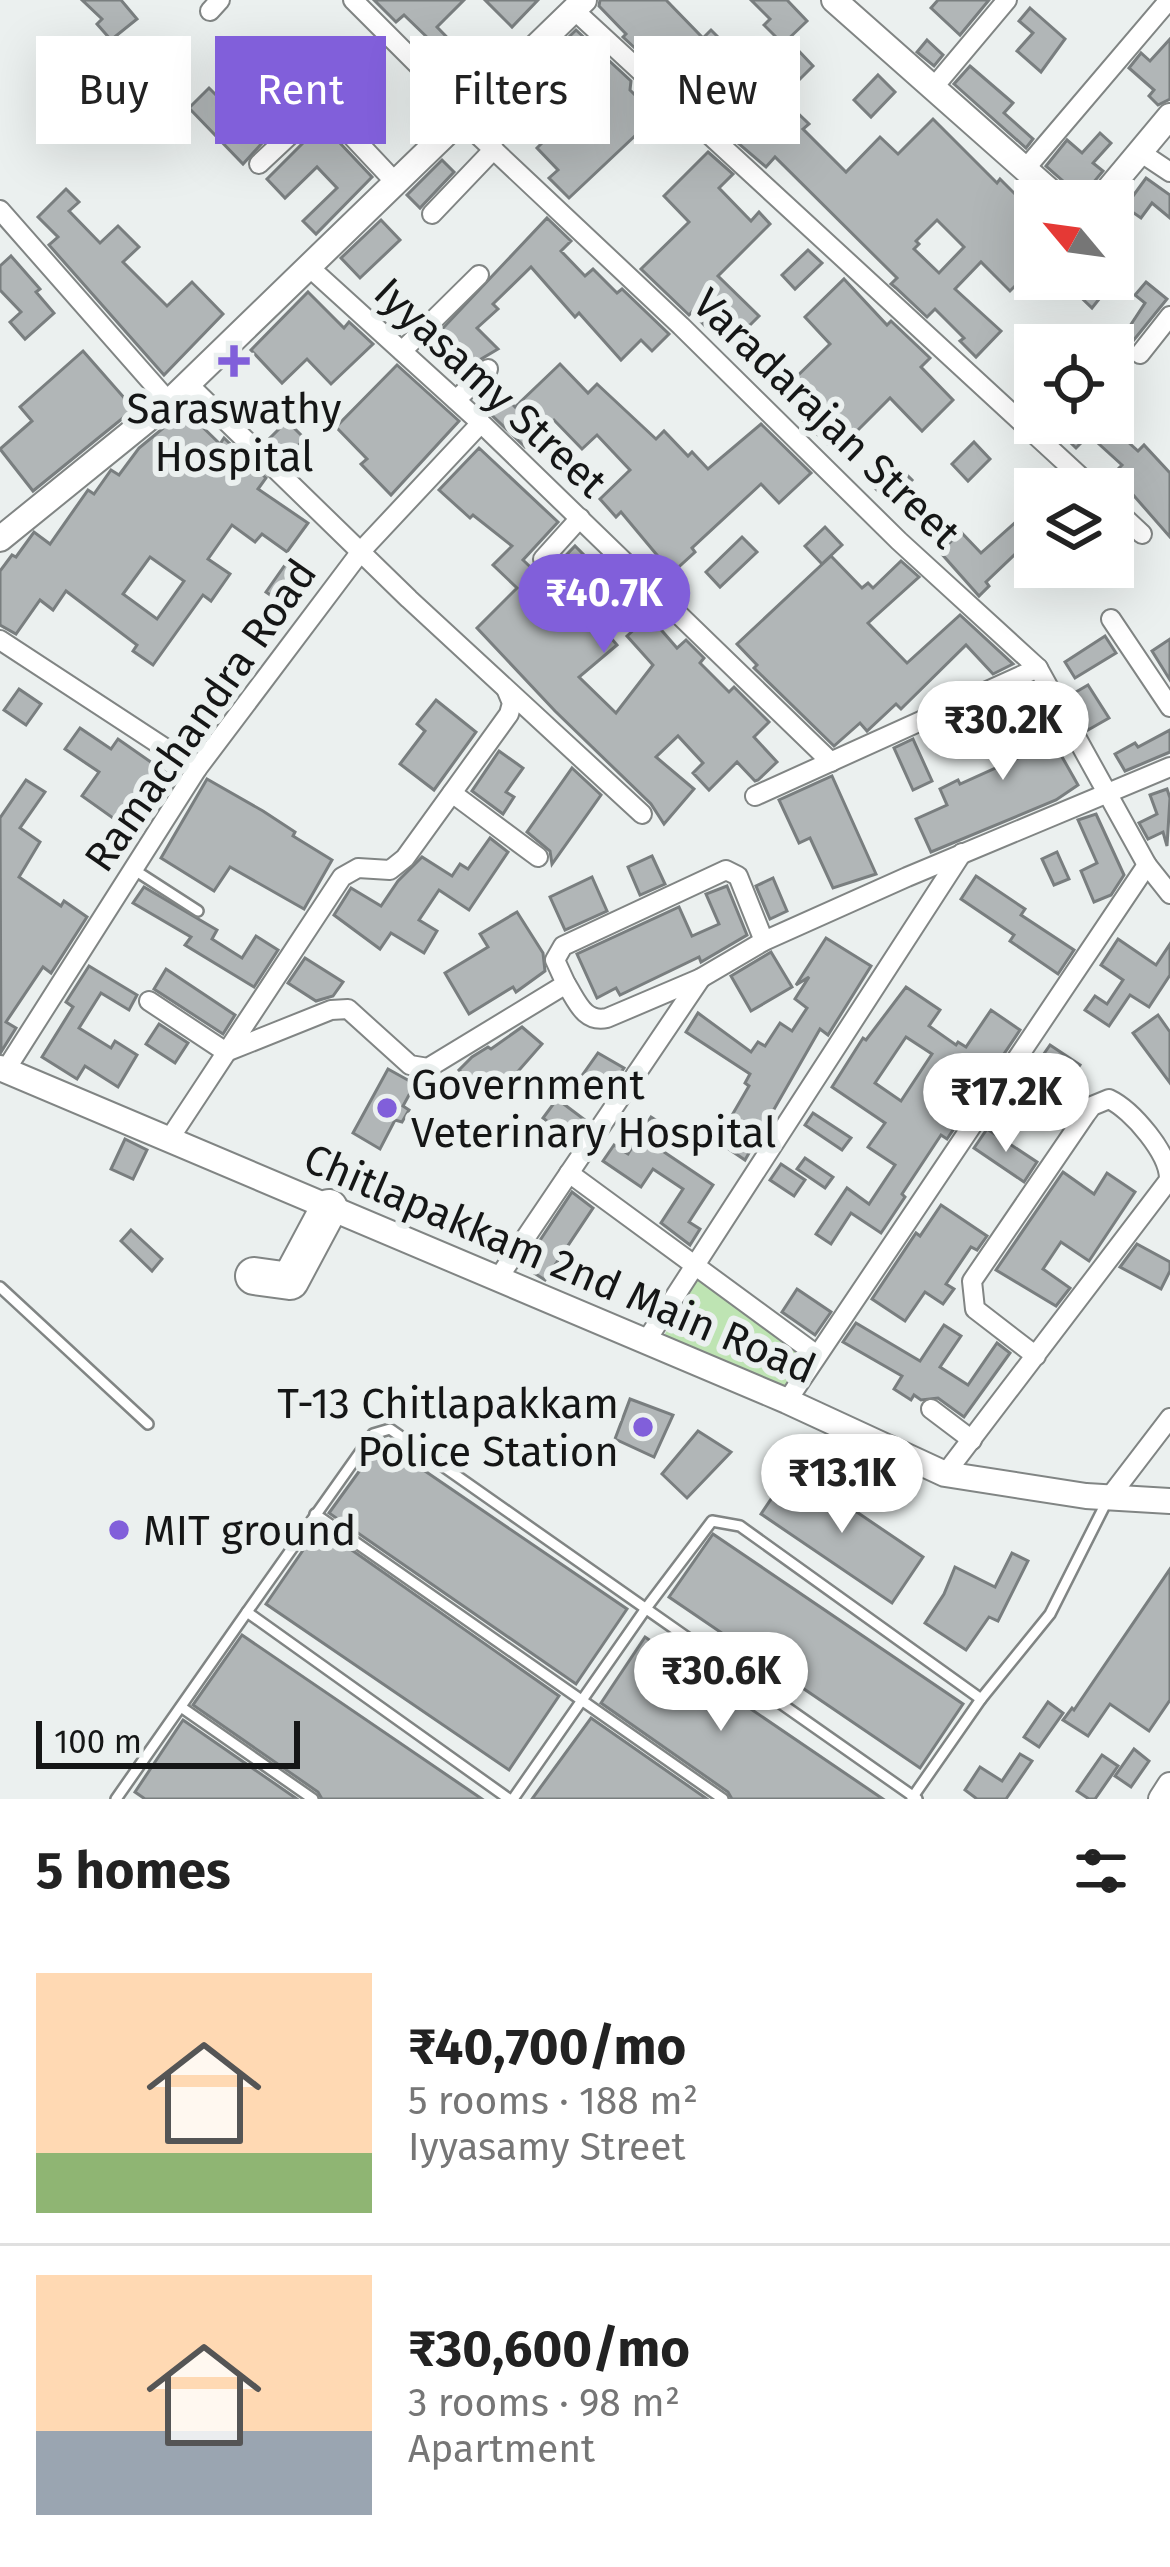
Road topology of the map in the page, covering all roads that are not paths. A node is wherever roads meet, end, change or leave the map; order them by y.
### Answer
1 (353, 0) edge
2 (1007, 0) edge
3 (1169, 0) edge
4 (838, 1) edge
5 (579, 5) edge
6 (547, 36) edge
7 (410, 60) edge
8 (933, 88) junction
9 (1170, 116) edge
10 (280, 144) edge
11 (359, 144) edge
12 (437, 144) edge
13 (489, 144) edge
14 (494, 149) junction
15 (1140, 152) junction
16 (259, 164) dead end
17 (1025, 168) junction
18 (1170, 172) edge
19 (1038, 180) edge
20 (1117, 180) edge
21 (396, 183) junction
22 (0, 210) edge
23 (432, 214) dead end
24 (15, 229) junction
25 (0, 243) edge
26 (308, 266) junction
27 (479, 275) dead end
28 (1170, 316) edge
29 (403, 351) junction
30 (1140, 354) dead end
31 (488, 369) dead end
32 (188, 384) junction
33 (457, 400) junction
34 (170, 403) junction
35 (482, 423) junction
36 (1072, 468) edge
37 (580, 518) junction
38 (1134, 527) edge
39 (1142, 534) dead end
40 (0, 539) edge
41 (362, 550) junction
42 (543, 559) dead end
43 (637, 574) junction
44 (599, 612) dead end
45 (1111, 619) dead end
46 (0, 640) edge
47 (1038, 668) junction
48 (507, 691) junction
49 (1170, 707) edge
50 (831, 762) junction
51 (1170, 766) edge
52 (197, 769) junction
53 (452, 793) junction
54 (1108, 793) junction
55 (755, 796) dead end
56 (642, 814) dead end
57 (962, 853) junction
58 (538, 857) dead end
59 (134, 868) junction
60 (1162, 879) edge
61 (199, 911) dead end
62 (764, 941) junction
63 (701, 977) junction
64 (566, 984) junction
65 (149, 1001) dead end
66 (226, 1052) junction
67 (2, 1069) edge
68 (168, 1141) junction
69 (569, 1173) junction
70 (1169, 1181) edge
71 (329, 1208) junction
72 (694, 1267) junction
73 (254, 1276) dead end
74 (499, 1277) junction
75 (0, 1287) edge
76 (646, 1342) junction
77 (818, 1355) junction
78 (1036, 1356) junction
79 (787, 1401) junction
80 (931, 1409) dead end
81 (1170, 1418) edge
82 (148, 1424) dead end
83 (972, 1440) junction
84 (945, 1474) junction
85 (1108, 1499) junction
86 (1170, 1501) edge
87 (315, 1514) junction
88 (646, 1607) junction
89 (248, 1612) junction
90 (981, 1699) junction
91 (582, 1701) junction
92 (181, 1707) junction
93 (1170, 1785) edge
94 (120, 1798) edge
95 (914, 1798) edge
96 (313, 1799) edge
97 (511, 1799) edge
98 (723, 1799) edge
99 (1161, 1799) edge

1 - 7 street, Varadarajan Street
2 - 8 street
3 - 17 street
4 - 8 street
5 - 6 street
5 - 36 street
8 - 17 street
9 - 15 street
10 - 16 street
11 - 21 street
12 - 21 street
13 - 14 street, Varadarajan Street
14 - 23 street
14 - 47 street, Varadarajan Street
15 - 18 street
15 - 20 street
17 - 19 street
21 - 26 street
22 - 24 street
24 - 25 street
24 - 34 street
26 - 29 street, Iyyasamy Street
26 - 32 street
27 - 29 street
28 - 30 street
29 - 33 street, Iyyasamy Street
31 - 33 street
32 - 34 street
32 - 41 street
33 - 35 street, Iyyasamy Street
34 - 40 street
35 - 37 street, Iyyasamy Street
35 - 41 street, Ramachandra Road
37 - 42 street
37 - 43 street, Iyyasamy Street
38 - 39 street
41 - 48 street
41 - 52 street, Ramachandra Road
43 - 44 street
43 - 50 street, Iyyasamy Street
45 - 49 street
46 - 52 street
47 - 50 street
47 - 54 street, Varadarajan Street
48 - 53 street
48 - 56 street
50 - 55 street
51 - 54 street
52 - 59 street, Ramachandra Road
53 - 58 street
53 - 66 street
54 - 57 street
54 - 60 street, Varadarajan Street
57 - 62 street
57 - 72 street
59 - 61 lane
59 - 67 street, Ramachandra Road
60 - 77 street
62 - 63 street
62 - 64 street
63 - 64 street
63 - 69 street
64 - 66 street
65 - 66 street
66 - 68 street
67 - 68 street, Chitlapakkam 2nd Main Road
68 - 71 street, Chitlapakkam 2nd Main Road
69 - 72 street
69 - 74 street
70 - 78 street
70 - 78 street
71 - 73 highway
71 - 74 street, Chitlapakkam 2nd Main Road
72 - 76 street
72 - 77 street
74 - 76 street, Chitlapakkam 2nd Main Road
75 - 82 lane
76 - 79 street, Chitlapakkam 2nd Main Road
77 - 79 street
78 - 83 street
79 - 84 street, Chitlapakkam 2nd Main Road
80 - 83 street
81 - 85 street
83 - 84 street
84 - 85 street, Chitlapakkam 2nd Main Road
85 - 86 street, Chitlapakkam 2nd Main Road
85 - 90 lane
87 - 88 lane
87 - 89 lane
87 - 91 lane
88 - 90 lane
88 - 91 lane
88 - 95 lane
89 - 92 lane
89 - 97 lane
90 - 95 lane
91 - 97 lane
91 - 98 lane
92 - 94 lane
92 - 96 lane
93 - 99 street

